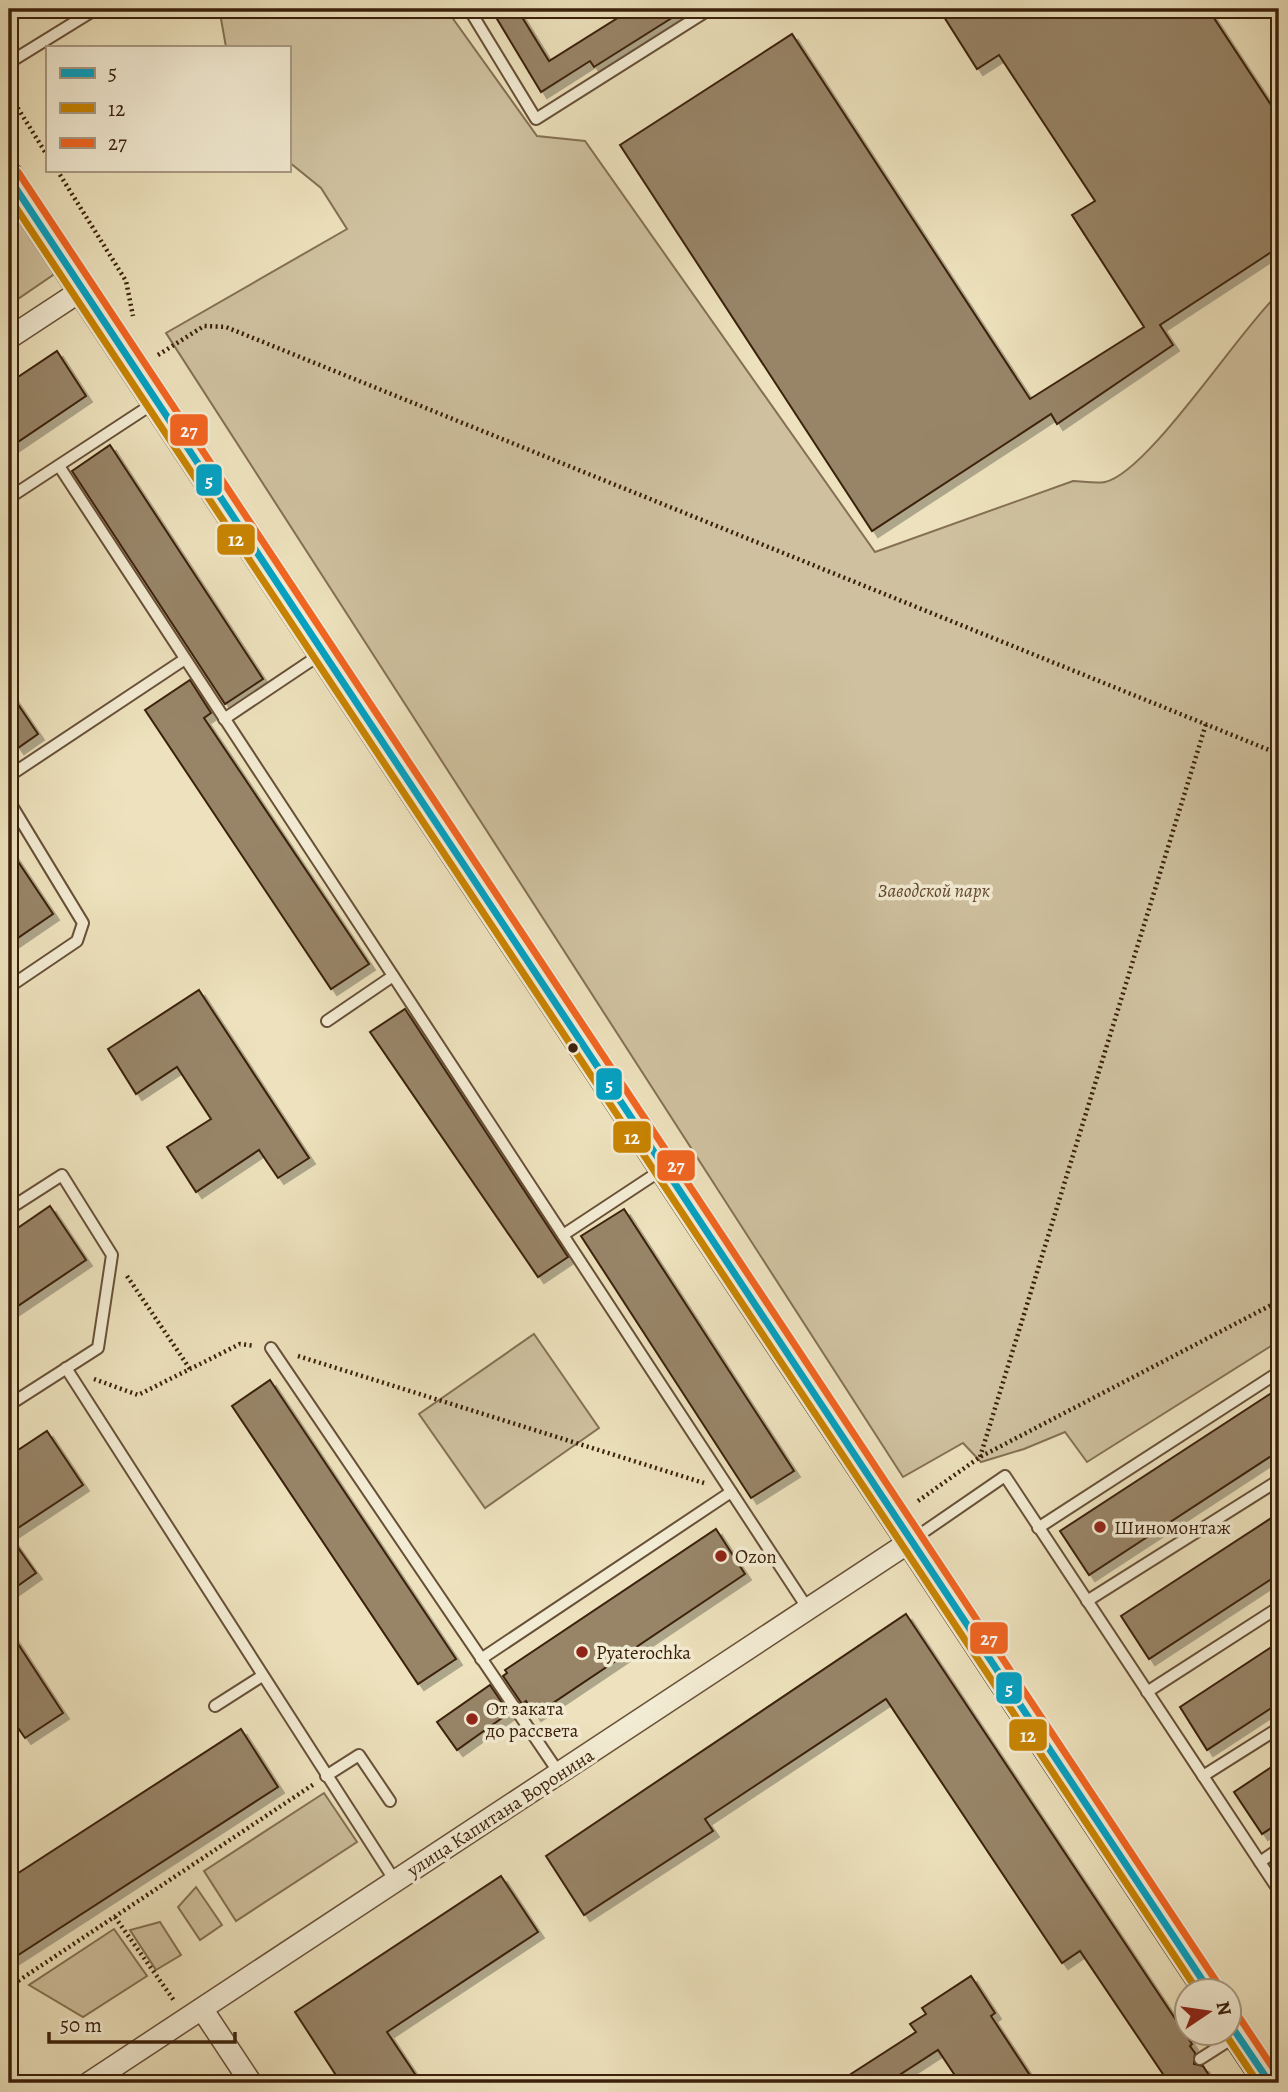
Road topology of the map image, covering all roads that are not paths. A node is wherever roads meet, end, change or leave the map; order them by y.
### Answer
1 (96, 9) edge
2 (469, 9) edge
3 (560, 9) edge
4 (578, 9) edge
5 (710, 9) edge
6 (9, 59) edge
7 (9, 178) edge
8 (82, 290) junction
9 (9, 338) edge
10 (156, 401) junction
11 (59, 466) junction
12 (9, 498) edge
13 (322, 652) junction
14 (185, 659) junction
15 (224, 719) junction
16 (9, 776) edge
17 (9, 801) edge
18 (393, 976) junction
19 (9, 987) edge
20 (327, 1021) dead end
21 (664, 1168) junction
22 (9, 1209) edge
23 (563, 1235) junction
24 (271, 1348) road end
25 (66, 1368) junction
26 (1279, 1372) edge
27 (9, 1405) edge
28 (1279, 1480) edge
29 (731, 1492) junction
30 (1038, 1528) junction
31 (911, 1541) junction
32 (1087, 1601) junction
33 (1279, 1607) edge
34 (808, 1609) junction
35 (481, 1659) junction
36 (262, 1676) junction
37 (1147, 1692) junction
38 (215, 1706) dead end
39 (1279, 1728) edge
40 (559, 1773) junction
41 (327, 1776) junction
42 (1203, 1776) junction
43 (390, 1801) dead end
44 (1279, 1849) edge
45 (1260, 1862) junction
46 (395, 1881) junction
47 (1279, 1891) edge
48 (1200, 1976) edge
49 (202, 2009) junction
50 (1242, 2041) edge
51 (1213, 2046) edge
52 (1200, 2059) dead end
53 (89, 2083) edge
54 (251, 2083) edge
55 (1270, 2083) edge

1 - 6 lane
2 - 5 lane
3 - 4 lane
7 - 8 street
8 - 9 street
8 - 10 street
10 - 11 lane
10 - 13 street
11 - 12 lane
11 - 14 lane
13 - 15 lane
13 - 21 street
14 - 15 lane
14 - 16 lane
15 - 18 lane
17 - 19 lane
18 - 20 lane
18 - 23 lane
21 - 23 lane
21 - 31 street
22 - 25 lane
23 - 29 lane
24 - 35 lane
25 - 27 lane
25 - 36 lane
26 - 30 lane
28 - 32 lane
29 - 34 lane
29 - 35 lane
30 - 31 lane
30 - 32 lane
31 - 34 street, улица Капитана Воронина
31 - 48 street
32 - 37 lane
33 - 37 lane
34 - 40 street, улица Капитана Воронина
35 - 40 lane
36 - 38 lane
36 - 41 lane
37 - 42 lane
39 - 42 lane
40 - 46 street, улица Капитана Воронина
41 - 43 lane
41 - 46 lane
42 - 45 lane
44 - 45 lane
45 - 47 lane
46 - 49 street, улица Капитана Воронина
49 - 53 street, улица Капитана Воронина
49 - 54 street
50 - 55 street
51 - 52 lane

